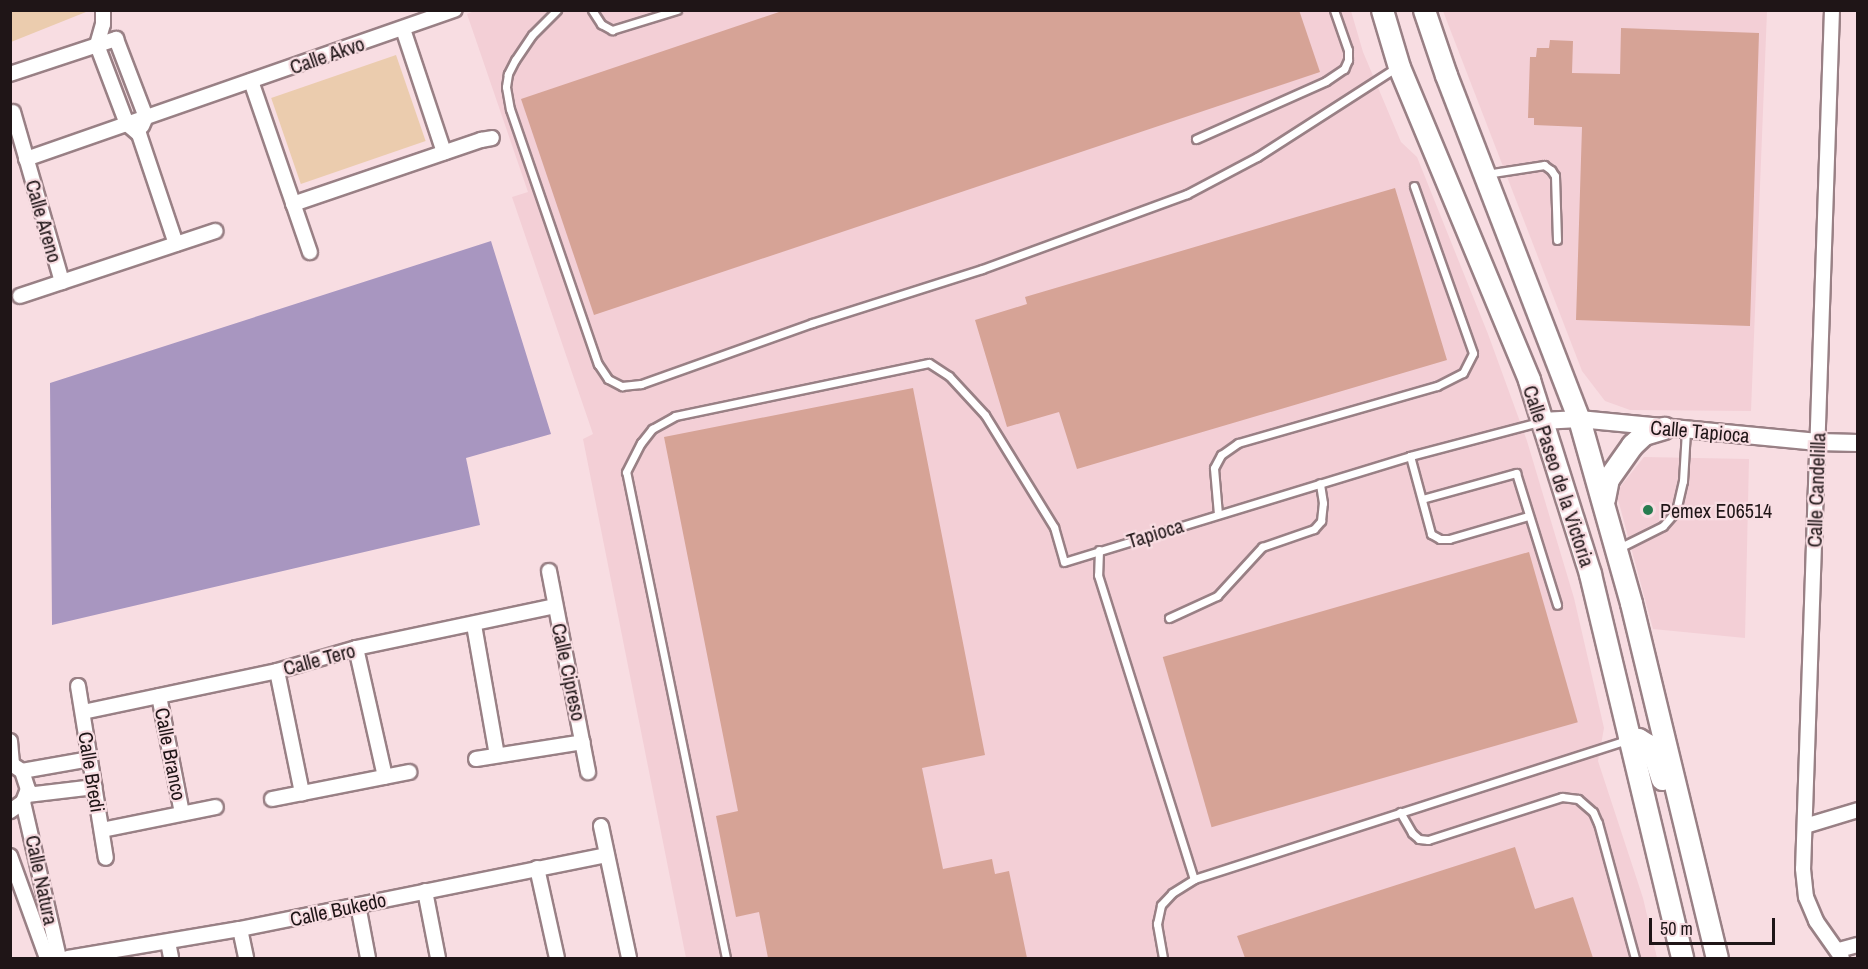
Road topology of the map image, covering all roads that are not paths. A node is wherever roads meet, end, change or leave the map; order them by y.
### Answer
1 (103, 10) edge
2 (454, 10) edge
3 (557, 10) edge
4 (592, 10) edge
5 (677, 10) edge
6 (1334, 10) edge
7 (1382, 10) edge
8 (1424, 10) edge
9 (1832, 10) edge
10 (403, 29) junction
11 (100, 31) junction
12 (116, 39) junction
13 (97, 45) junction
14 (1399, 67) junction
15 (10, 74) edge
16 (251, 81) junction
17 (13, 112) dead end
18 (146, 117) junction
19 (127, 124) junction
20 (140, 134) junction
21 (492, 138) dead end
22 (1196, 139) dead end
23 (444, 152) junction
24 (26, 159) junction
25 (1484, 174) junction
26 (1414, 186) dead end
27 (293, 204) junction
28 (215, 231) dead end
29 (1557, 240) dead end
30 (176, 244) junction
31 (310, 252) dead end
32 (62, 282) junction
33 (20, 296) dead end
34 (1579, 419) junction
35 (1542, 421) junction
36 (1664, 428) junction
37 (1686, 429) junction
38 (1818, 442) junction
39 (1857, 443) edge
40 (1410, 456) junction
41 (1320, 483) junction
42 (1422, 498) junction
43 (1604, 500) junction
44 (1218, 514) junction
45 (1528, 516) junction
46 (1617, 549) junction
47 (1099, 550) junction
48 (549, 571) dead end
49 (1557, 605) dead end
50 (555, 606) junction
51 (1169, 618) dead end
52 (474, 625) junction
53 (356, 648) junction
54 (277, 671) junction
55 (78, 686) dead end
56 (159, 696) junction
57 (83, 712) junction
58 (1629, 739) junction
59 (10, 741) edge
60 (583, 742) junction
61 (497, 755) junction
62 (90, 759) junction
63 (476, 759) dead end
64 (15, 766) edge
65 (408, 772) dead end
66 (588, 772) dead end
67 (385, 777) junction
68 (95, 787) junction
69 (302, 793) junction
70 (25, 798) junction
71 (272, 799) dead end
72 (216, 807) dead end
73 (1857, 810) edge
74 (10, 811) edge
75 (1400, 812) junction
76 (182, 813) junction
77 (601, 826) dead end
78 (1805, 826) junction
79 (102, 830) junction
80 (607, 855) junction
81 (10, 856) edge
82 (106, 858) dead end
83 (537, 868) junction
84 (1695, 868) junction
85 (1194, 879) junction
86 (425, 891) junction
87 (358, 905) junction
88 (240, 929) junction
89 (168, 942) junction
90 (1857, 945) edge
91 (1841, 954) edge
92 (47, 958) edge
93 (59, 958) edge
94 (68, 958) edge
95 (171, 958) edge
96 (246, 958) edge
97 (368, 958) edge
98 (438, 958) edge
99 (557, 958) edge
100 (629, 958) edge
101 (726, 958) edge
102 (1163, 958) edge
103 (1635, 958) edge
104 (1682, 958) edge
105 (1717, 958) edge

1 - 11 street
2 - 10 street, Calle Akvo
3 - 14 lane
4 - 5 lane
6 - 22 lane
7 - 14 main road, Calle Paseo de la Victoria
8 - 25 main road, Calle Paseo de la Victoria
9 - 38 street, Calle Candelilla
10 - 16 street, Calle Akvo
10 - 23 street
11 - 12 street
11 - 13 street
12 - 13 street
12 - 18 street
13 - 15 street
13 - 19 street
14 - 35 main road, Calle Paseo de la Victoria
16 - 18 street, Calle Akvo
16 - 27 street
17 - 24 street, Calle Areno
18 - 19 street, Calle Areno
18 - 20 street
19 - 20 street
19 - 24 street, Calle Areno
20 - 30 street
21 - 23 street
23 - 27 street
24 - 32 street, Calle Areno
25 - 29 lane
25 - 34 main road, Calle Paseo de la Victoria
26 - 44 lane
27 - 31 street
28 - 30 street, Calle Areno
30 - 32 street, Calle Areno
32 - 33 street, Calle Areno
34 - 35 street, Calle Tapioca
34 - 36 street, Calle Tapioca
34 - 43 main road, Calle Paseo de la Victoria
35 - 40 lane, Tapioca
35 - 58 main road, Calle Paseo de la Victoria
36 - 37 street, Calle Tapioca
36 - 43 main road
37 - 38 street, Calle Tapioca
37 - 46 lane
38 - 39 street, Calle Tapioca
38 - 78 street, Calle Candelilla
40 - 41 lane, Tapioca
40 - 42 lane
41 - 44 lane, Tapioca
41 - 51 lane
42 - 45 lane
42 - 45 lane
43 - 46 main road, Calle Paseo de la Victoria
44 - 47 lane, Tapioca
45 - 49 lane
46 - 84 main road, Calle Paseo de la Victoria
47 - 85 lane
47 - 101 lane, Tapioca
48 - 50 street, Calle Cipreso
50 - 52 street, Calle Tero
50 - 60 street, Calle Cipreso
52 - 53 street, Calle Tero
52 - 61 street
53 - 54 street, Calle Tero
53 - 67 street
54 - 56 street, Calle Tero
54 - 69 street
55 - 57 street, Calle Bredi
56 - 57 street, Calle Tero
56 - 76 street, Calle Branco
57 - 62 street, Calle Bredi
58 - 75 lane
58 - 84 main road
58 - 104 main road, Calle Paseo de la Victoria
59 - 64 street
60 - 61 street
60 - 66 street, Calle Cipreso
61 - 63 street
62 - 64 street
62 - 68 street, Calle Bredi
64 - 70 street, Calle Natura
65 - 67 street
67 - 69 street
68 - 70 street
68 - 79 street, Calle Bredi
69 - 71 street
70 - 74 street
70 - 93 street, Calle Natura
72 - 76 street
73 - 78 street
75 - 85 lane
75 - 103 lane
76 - 79 street
77 - 80 street
78 - 91 street, Calle Candelilla
79 - 82 street, Calle Bredi
80 - 83 street, Calle Bukedo
80 - 100 street
81 - 92 street, Calle Natura
83 - 86 street, Calle Bukedo
83 - 99 street
84 - 105 main road, Calle Paseo de la Victoria
85 - 102 lane
86 - 87 street, Calle Bukedo
86 - 98 street
87 - 88 street, Calle Bukedo
87 - 97 street
88 - 89 street, Calle Bukedo
88 - 96 street
89 - 94 street, Calle Bukedo
89 - 95 street
90 - 91 street

